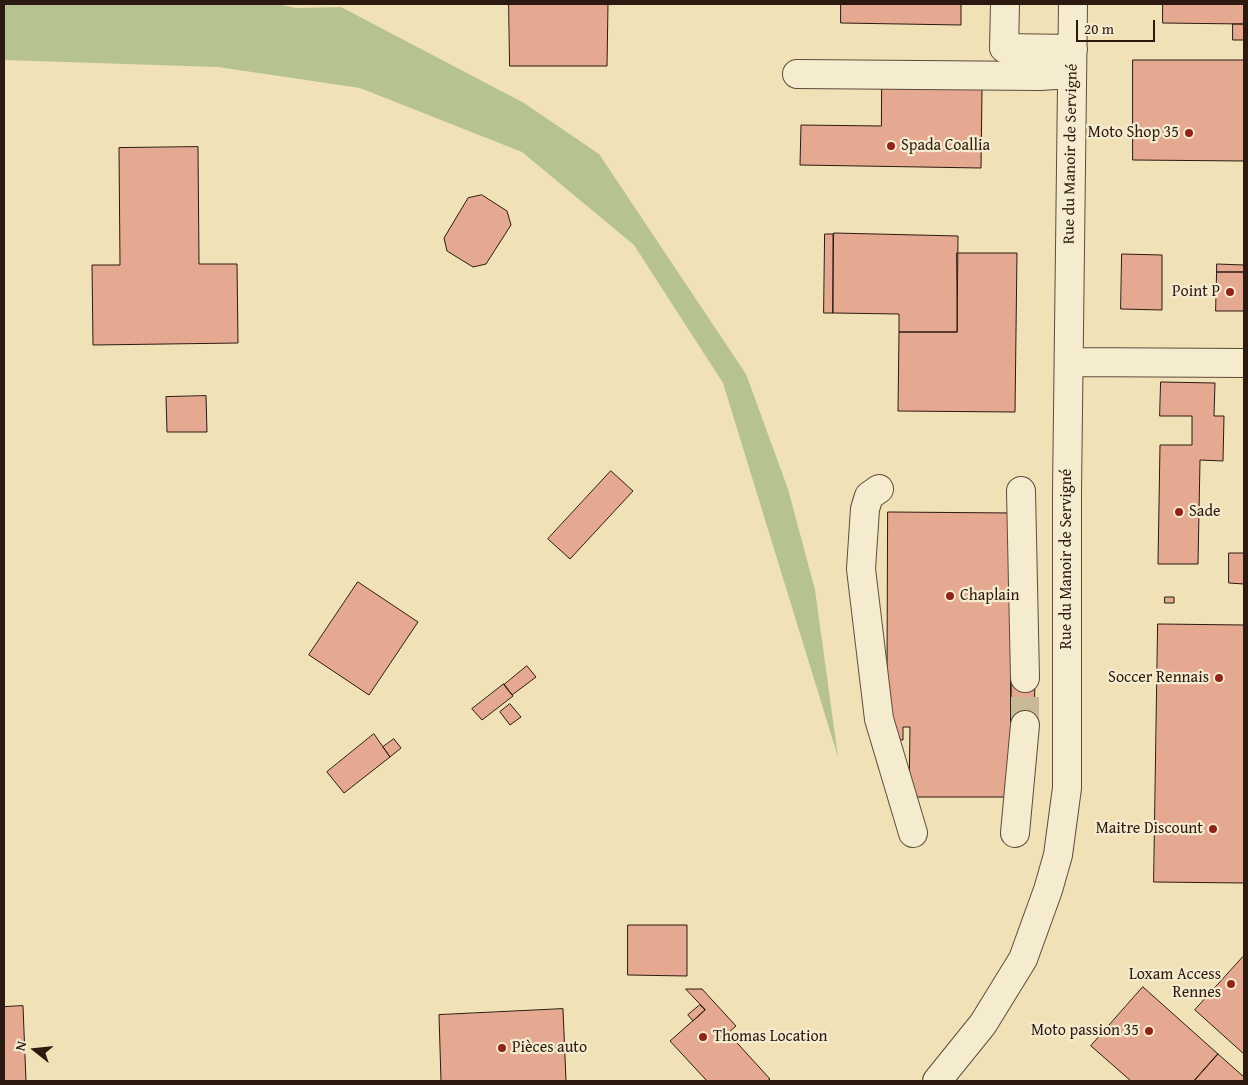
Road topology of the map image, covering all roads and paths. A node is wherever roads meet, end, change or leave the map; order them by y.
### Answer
1 (1004, 4) edge
2 (1073, 4) edge
3 (1072, 62) junction
4 (797, 74) dead end
5 (1069, 362) junction
6 (1244, 363) edge
7 (879, 489) dead end
8 (1021, 491) dead end
9 (1025, 678) tunnel mouth
10 (1025, 725) tunnel mouth
11 (913, 832) dead end
12 (1015, 833) dead end
13 (937, 1081) edge

1 - 3 street
2 - 3 street, Rue du Manoir de Servigné
3 - 4 street
3 - 5 street, Rue du Manoir de Servigné
5 - 6 street
5 - 13 street, Rue du Manoir de Servigné
7 - 11 street
8 - 9 street
10 - 12 street

